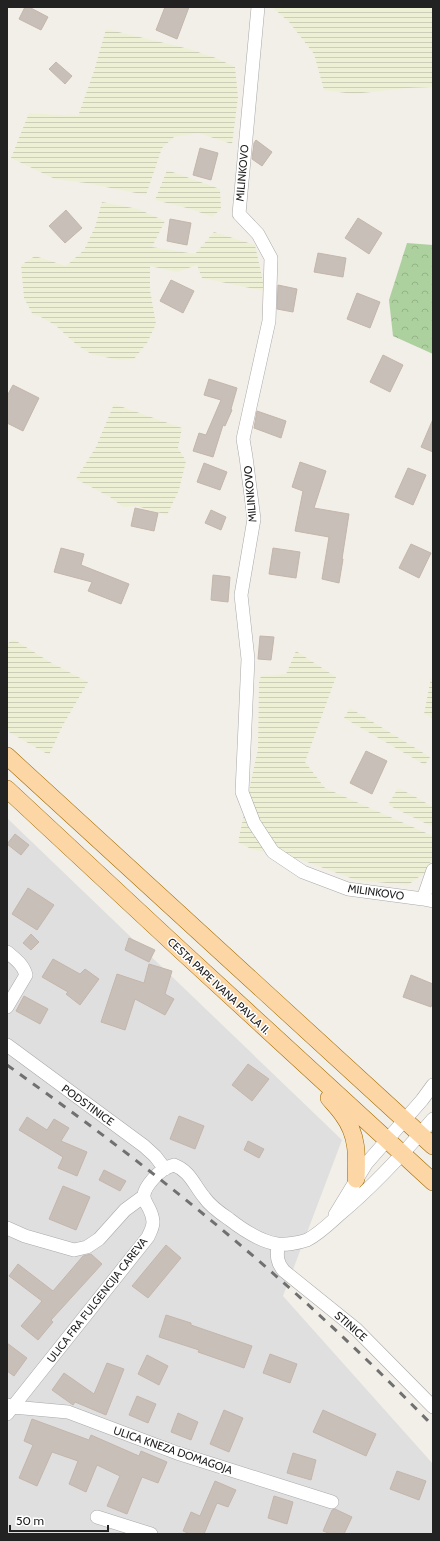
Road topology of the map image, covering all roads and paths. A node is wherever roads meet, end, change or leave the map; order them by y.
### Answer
1 (258, 7) edge
2 (7, 756) edge
3 (7, 789) edge
4 (433, 870) edge
5 (428, 900) edge
6 (7, 952) edge
7 (7, 1008) edge
8 (7, 1045) edge
9 (323, 1081) junction
10 (433, 1085) edge
11 (433, 1119) edge
12 (405, 1120) junction
13 (420, 1134) junction
14 (387, 1140) junction
15 (433, 1146) edge
16 (403, 1154) junction
17 (165, 1169) junction
18 (356, 1179) junction
19 (433, 1182) edge
20 (144, 1196) junction
21 (330, 1223) junction
22 (7, 1228) edge
23 (278, 1244) junction
24 (433, 1407) edge
25 (9, 1409) edge
26 (332, 1502) dead end
27 (97, 1517) dead end
28 (151, 1534) edge

1 - 5 street, MILINKOVO
2 - 12 main road
3 - 9 main road, CESTA PAPE IVANA PAVLA II.
4 - 5 street
6 - 7 street
8 - 17 street, PODSTINICE
9 - 14 main road, CESTA PAPE IVANA PAVLA II.
9 - 18 main road
10 - 12 street
11 - 13 street
12 - 13 main road
12 - 14 street
13 - 15 main road
13 - 16 street
14 - 16 main road, CESTA PAPE IVANA PAVLA II.
14 - 18 street
16 - 19 main road, CESTA PAPE IVANA PAVLA II.
16 - 21 street
17 - 20 street
17 - 23 street
18 - 21 street
20 - 22 street
20 - 25 street, ULICA FRA FULGENCIJA CAREVA
21 - 23 street
23 - 24 street, STINICE
25 - 26 street, ULICA KNEZA DOMAGOJA
27 - 28 street

